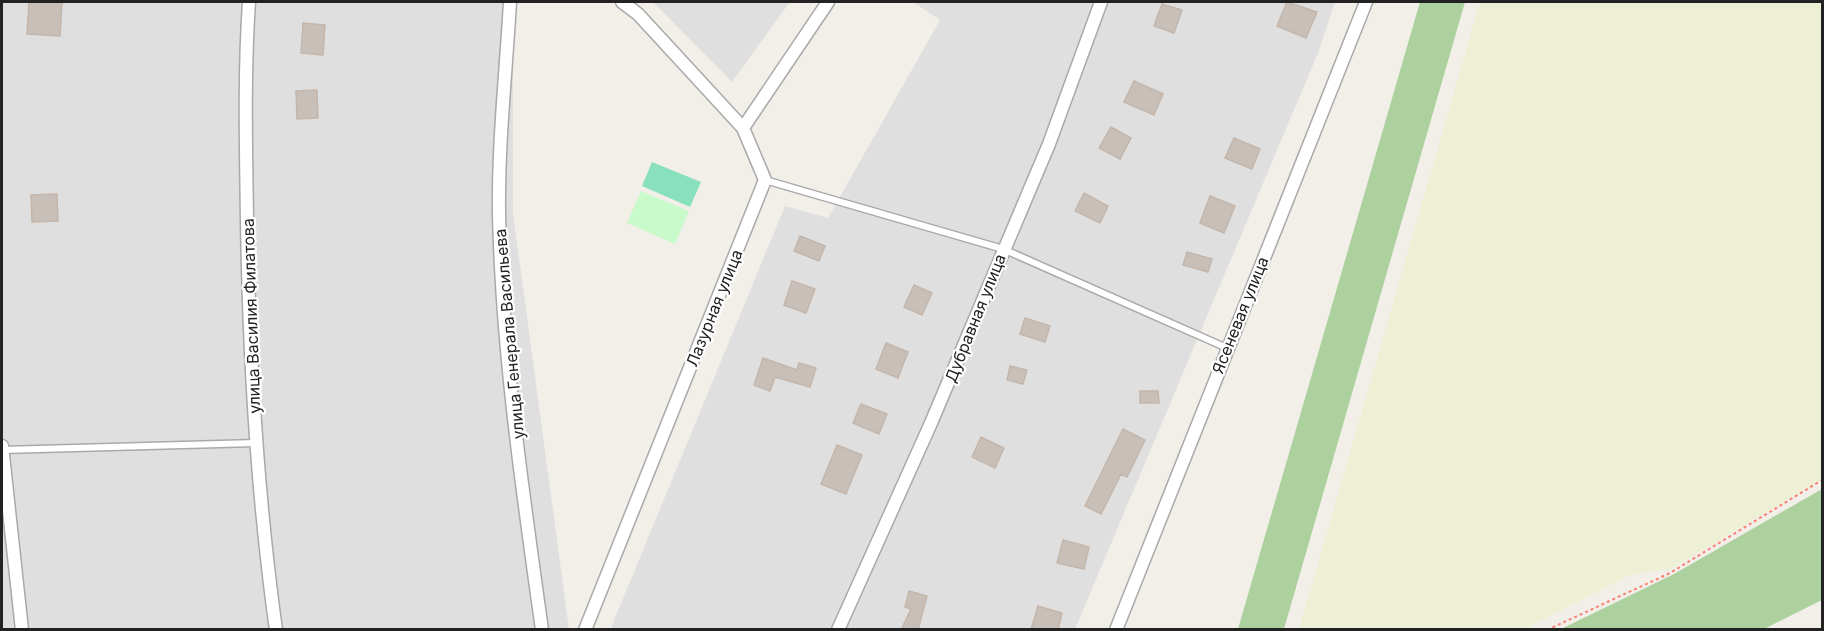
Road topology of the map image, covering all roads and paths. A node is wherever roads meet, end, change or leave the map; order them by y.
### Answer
1 (249, 2) edge
2 (510, 2) edge
3 (622, 2) edge
4 (828, 2) edge
5 (1101, 2) edge
6 (1366, 2) edge
7 (743, 128) junction
8 (765, 180) junction
9 (1003, 249) junction
10 (1227, 348) junction
11 (257, 443) junction
12 (2, 449) edge
13 (1822, 480) edge
14 (22, 630) edge
15 (276, 630) edge
16 (542, 630) edge
17 (585, 630) edge
18 (838, 630) edge
19 (1116, 630) edge
20 (1547, 630) edge

1 - 11 street, улица Василия Филатова
2 - 16 street, улица Генерала Васильева
3 - 7 street
4 - 7 street
5 - 9 street, Дубравная улица
6 - 10 street, Ясеневая улица
7 - 8 street
8 - 9 lane
8 - 17 street, Лазурная улица
9 - 10 lane
9 - 18 street, Дубравная улица
10 - 19 street, Ясеневая улица
11 - 12 lane
11 - 15 street, улица Василия Филатова
12 - 14 street
13 - 20 path

